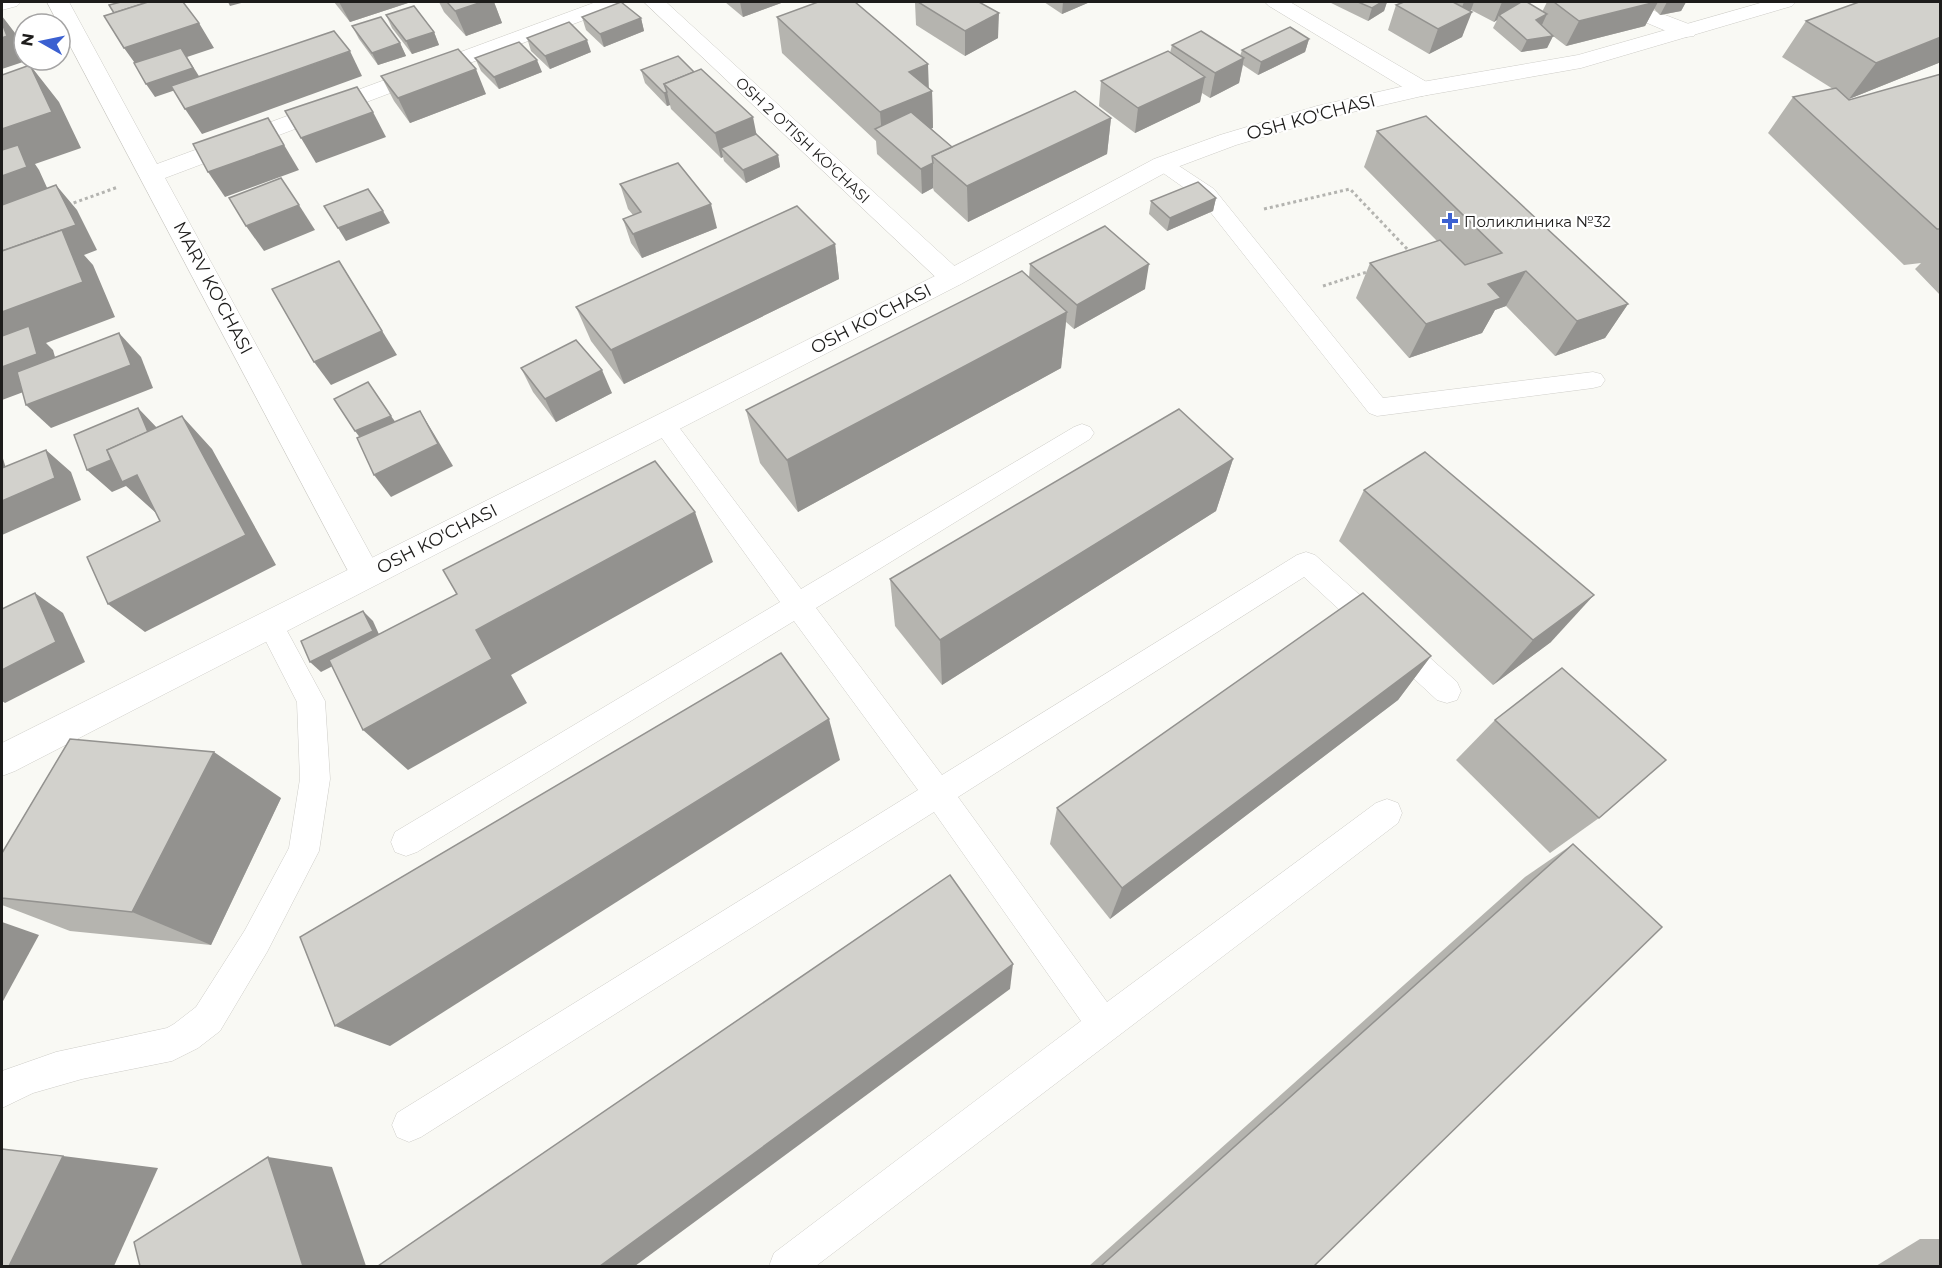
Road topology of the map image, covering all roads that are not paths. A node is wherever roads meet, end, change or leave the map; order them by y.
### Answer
1 (10, 2) edge
2 (58, 2) edge
3 (614, 2) edge
4 (654, 2) edge
5 (1276, 2) edge
6 (1614, 2) edge
7 (1785, 2) edge
8 (2, 4) edge
9 (1686, 31) junction
10 (1422, 89) junction
11 (1164, 164) junction
12 (152, 174) junction
13 (952, 278) junction
14 (1593, 380) dead end
15 (664, 424) junction
16 (1082, 434) dead end
17 (366, 575) junction
18 (798, 606) junction
19 (270, 624) junction
20 (1448, 691) dead end
21 (2, 760) edge
22 (938, 794) junction
23 (1387, 813) dead end
24 (406, 842) dead end
25 (1103, 1025) junction
26 (2, 1091) edge
27 (409, 1125) dead end
28 (787, 1266) edge

1 - 8 street
2 - 12 street, MARV KO'CHASI
3 - 12 street
4 - 13 street, OSH 2 O'TISH KO'CHASI
5 - 10 street
6 - 9 street
7 - 9 street, OSH KO'CHASI
9 - 10 street, OSH KO'CHASI
10 - 11 street, OSH KO'CHASI
11 - 13 street, OSH KO'CHASI
11 - 14 lane
12 - 17 street, MARV KO'CHASI
13 - 15 street, OSH KO'CHASI
15 - 17 street, OSH KO'CHASI
15 - 18 lane
16 - 18 lane
17 - 19 street, OSH KO'CHASI
18 - 22 lane
18 - 24 lane
19 - 21 street, OSH KO'CHASI
19 - 26 lane
20 - 22 lane
22 - 25 lane
22 - 27 lane
23 - 25 lane
25 - 28 lane

